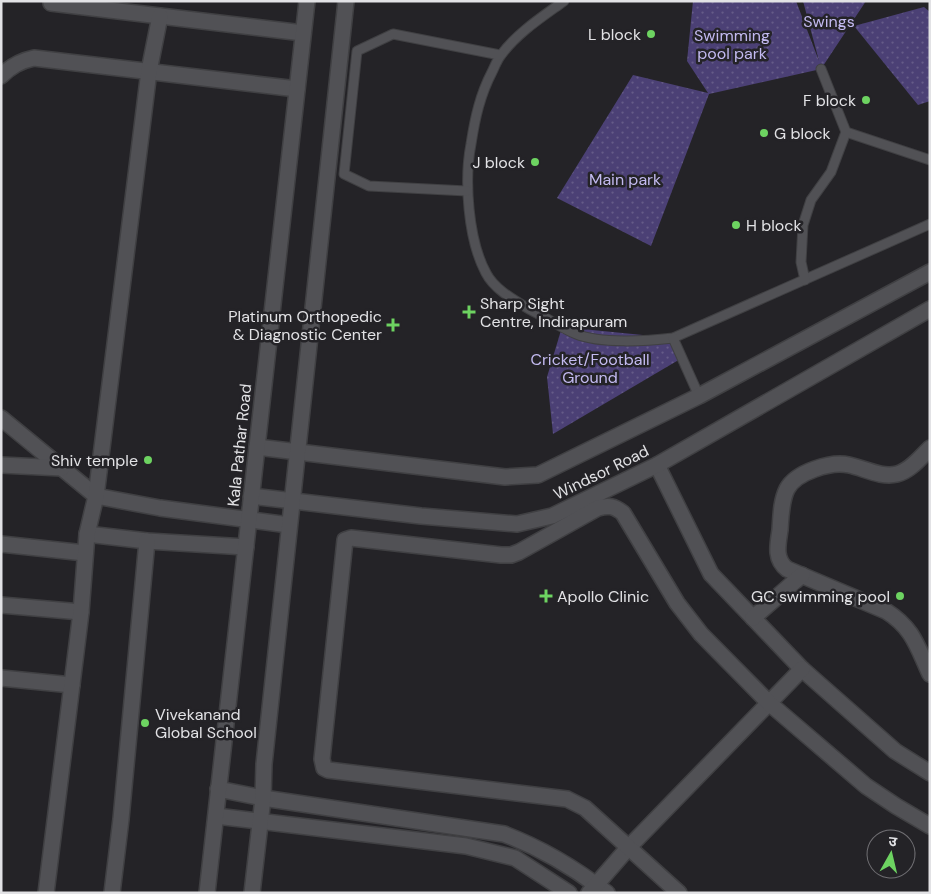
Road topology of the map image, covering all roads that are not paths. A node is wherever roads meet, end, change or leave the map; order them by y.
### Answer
1 (307, 1) edge
2 (346, 1) edge
3 (564, 1) edge
4 (51, 3) dead end
5 (160, 16) junction
6 (303, 33) junction
7 (500, 55) junction
8 (821, 69) dead end
9 (149, 71) junction
10 (1, 76) edge
11 (297, 89) junction
12 (846, 132) junction
13 (930, 160) edge
14 (328, 173) junction
15 (344, 174) junction
16 (467, 191) junction
17 (930, 224) edge
18 (930, 272) edge
19 (805, 280) junction
20 (930, 309) edge
21 (673, 338) junction
22 (699, 396) junction
23 (1, 418) edge
24 (257, 447) junction
25 (930, 448) edge
26 (297, 452) junction
27 (1, 465) edge
28 (657, 465) junction
29 (62, 468) junction
30 (96, 496) junction
31 (251, 496) junction
32 (292, 501) junction
33 (249, 520) junction
34 (289, 525) junction
35 (87, 534) junction
36 (147, 541) junction
37 (1, 544) edge
38 (246, 547) junction
39 (85, 553) junction
40 (802, 575) junction
41 (1, 605) edge
42 (81, 612) junction
43 (753, 618) junction
44 (802, 669) junction
45 (930, 674) edge
46 (1, 678) edge
47 (72, 685) junction
48 (769, 703) junction
49 (930, 773) edge
50 (218, 789) junction
51 (263, 798) junction
52 (216, 816) junction
53 (260, 822) junction
54 (930, 826) edge
55 (628, 848) junction
56 (597, 890) edge
57 (46, 893) edge
58 (112, 893) edge
59 (207, 893) edge
60 (252, 893) edge
61 (569, 893) edge
62 (679, 893) edge

1 - 6 street, Kala Pathar Road
2 - 14 street
3 - 7 lane
4 - 5 street
5 - 6 street
5 - 9 street
6 - 11 street, Kala Pathar Road
7 - 15 lane
7 - 16 lane
8 - 12 lane
9 - 10 street
9 - 11 street
9 - 30 street
11 - 24 street, Kala Pathar Road
12 - 13 lane
12 - 19 lane
14 - 15 lane
14 - 26 street
15 - 16 lane
16 - 21 lane
17 - 19 lane
18 - 22 street, Windsor Road
19 - 21 lane
20 - 28 street, Windsor Road
21 - 22 lane
22 - 26 street, Windsor Road
23 - 29 street
24 - 26 street, Windsor Road
24 - 31 street, Kala Pathar Road
25 - 40 street
26 - 32 street
27 - 29 street
28 - 32 street, Windsor Road
28 - 43 street
29 - 30 street
30 - 33 street
30 - 35 street
31 - 32 street, Windsor Road
31 - 33 street, Kala Pathar Road
32 - 34 street
33 - 34 street
33 - 38 street, Kala Pathar Road
34 - 51 street
35 - 36 street
35 - 39 street
36 - 38 street
36 - 58 street
37 - 39 street
38 - 50 street, Kala Pathar Road
39 - 42 street
40 - 43 street
40 - 45 street
41 - 42 street
42 - 47 street
43 - 44 street
44 - 48 street
44 - 49 street
46 - 47 street
47 - 57 street
48 - 54 street
48 - 55 street
48 - 55 street
50 - 51 street
50 - 52 street, Kala Pathar Road
51 - 53 street
51 - 56 street
52 - 53 street
52 - 59 street, Kala Pathar Road
53 - 60 street
53 - 61 street
55 - 56 street
55 - 62 street

